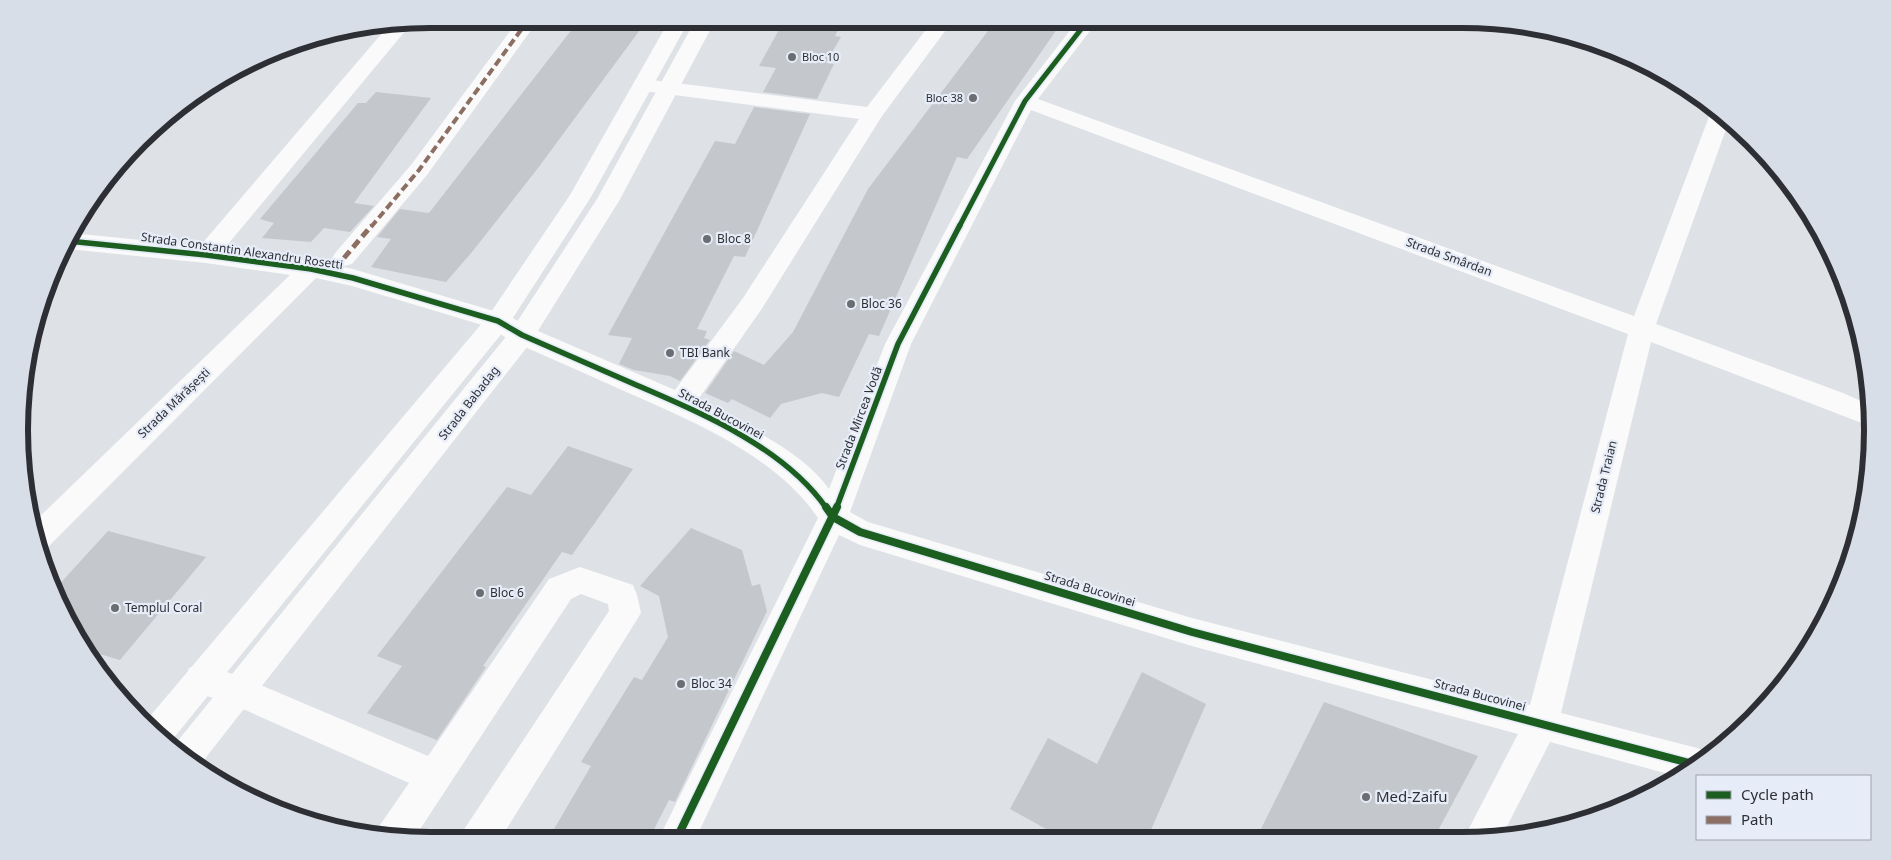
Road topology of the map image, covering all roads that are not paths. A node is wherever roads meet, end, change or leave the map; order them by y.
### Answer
1 (522, 28) edge
2 (675, 28) edge
3 (701, 28) edge
4 (937, 28) edge
5 (1082, 28) edge
6 (397, 29) edge
7 (644, 85) junction
8 (669, 88) junction
9 (1025, 101) junction
10 (872, 114) junction
11 (1718, 121) edge
12 (74, 242) edge
13 (206, 255) junction
14 (344, 258) dead end
15 (311, 269) junction
16 (510, 328) junction
17 (1642, 328) junction
18 (680, 404) junction
19 (1863, 414) edge
20 (833, 517) junction
21 (41, 534) edge
22 (201, 679) junction
23 (239, 691) junction
24 (1542, 723) junction
25 (160, 729) edge
26 (189, 752) edge
27 (1688, 763) edge
28 (435, 777) junction
29 (398, 831) edge
30 (484, 832) edge
31 (680, 832) edge
32 (1485, 832) edge

1 - 14 street
2 - 7 street, Strada Babadag
3 - 8 street, Strada Babadag
4 - 10 street
5 - 9 street, Strada Mircea Vodă
6 - 13 street
7 - 8 street
7 - 16 street, Strada Babadag
8 - 10 street
8 - 16 street, Strada Babadag
9 - 17 street, Strada Smârdan
9 - 20 street, Strada Mircea Vodă
10 - 18 street
11 - 17 street, Strada Traian
12 - 13 street, Strada Constantin Alexandru Rosetti
13 - 15 street, Strada Constantin Alexandru Rosetti
15 - 16 street, Strada Constantin Alexandru Rosetti
15 - 21 street, Strada Mărășești
16 - 18 street, Strada Bucovinei
16 - 22 street, Strada Babadag
16 - 23 street, Strada Babadag
17 - 19 street, Strada Smârdan
17 - 24 street, Strada Traian
18 - 20 street, Strada Bucovinei
20 - 24 street, Strada Bucovinei
20 - 31 street, Strada Mircea Vodă
22 - 23 street
22 - 25 street, Strada Babadag
23 - 26 street, Strada Babadag
23 - 28 street
24 - 27 street, Strada Bucovinei
24 - 32 street, Strada Traian
28 - 29 street
28 - 30 street

